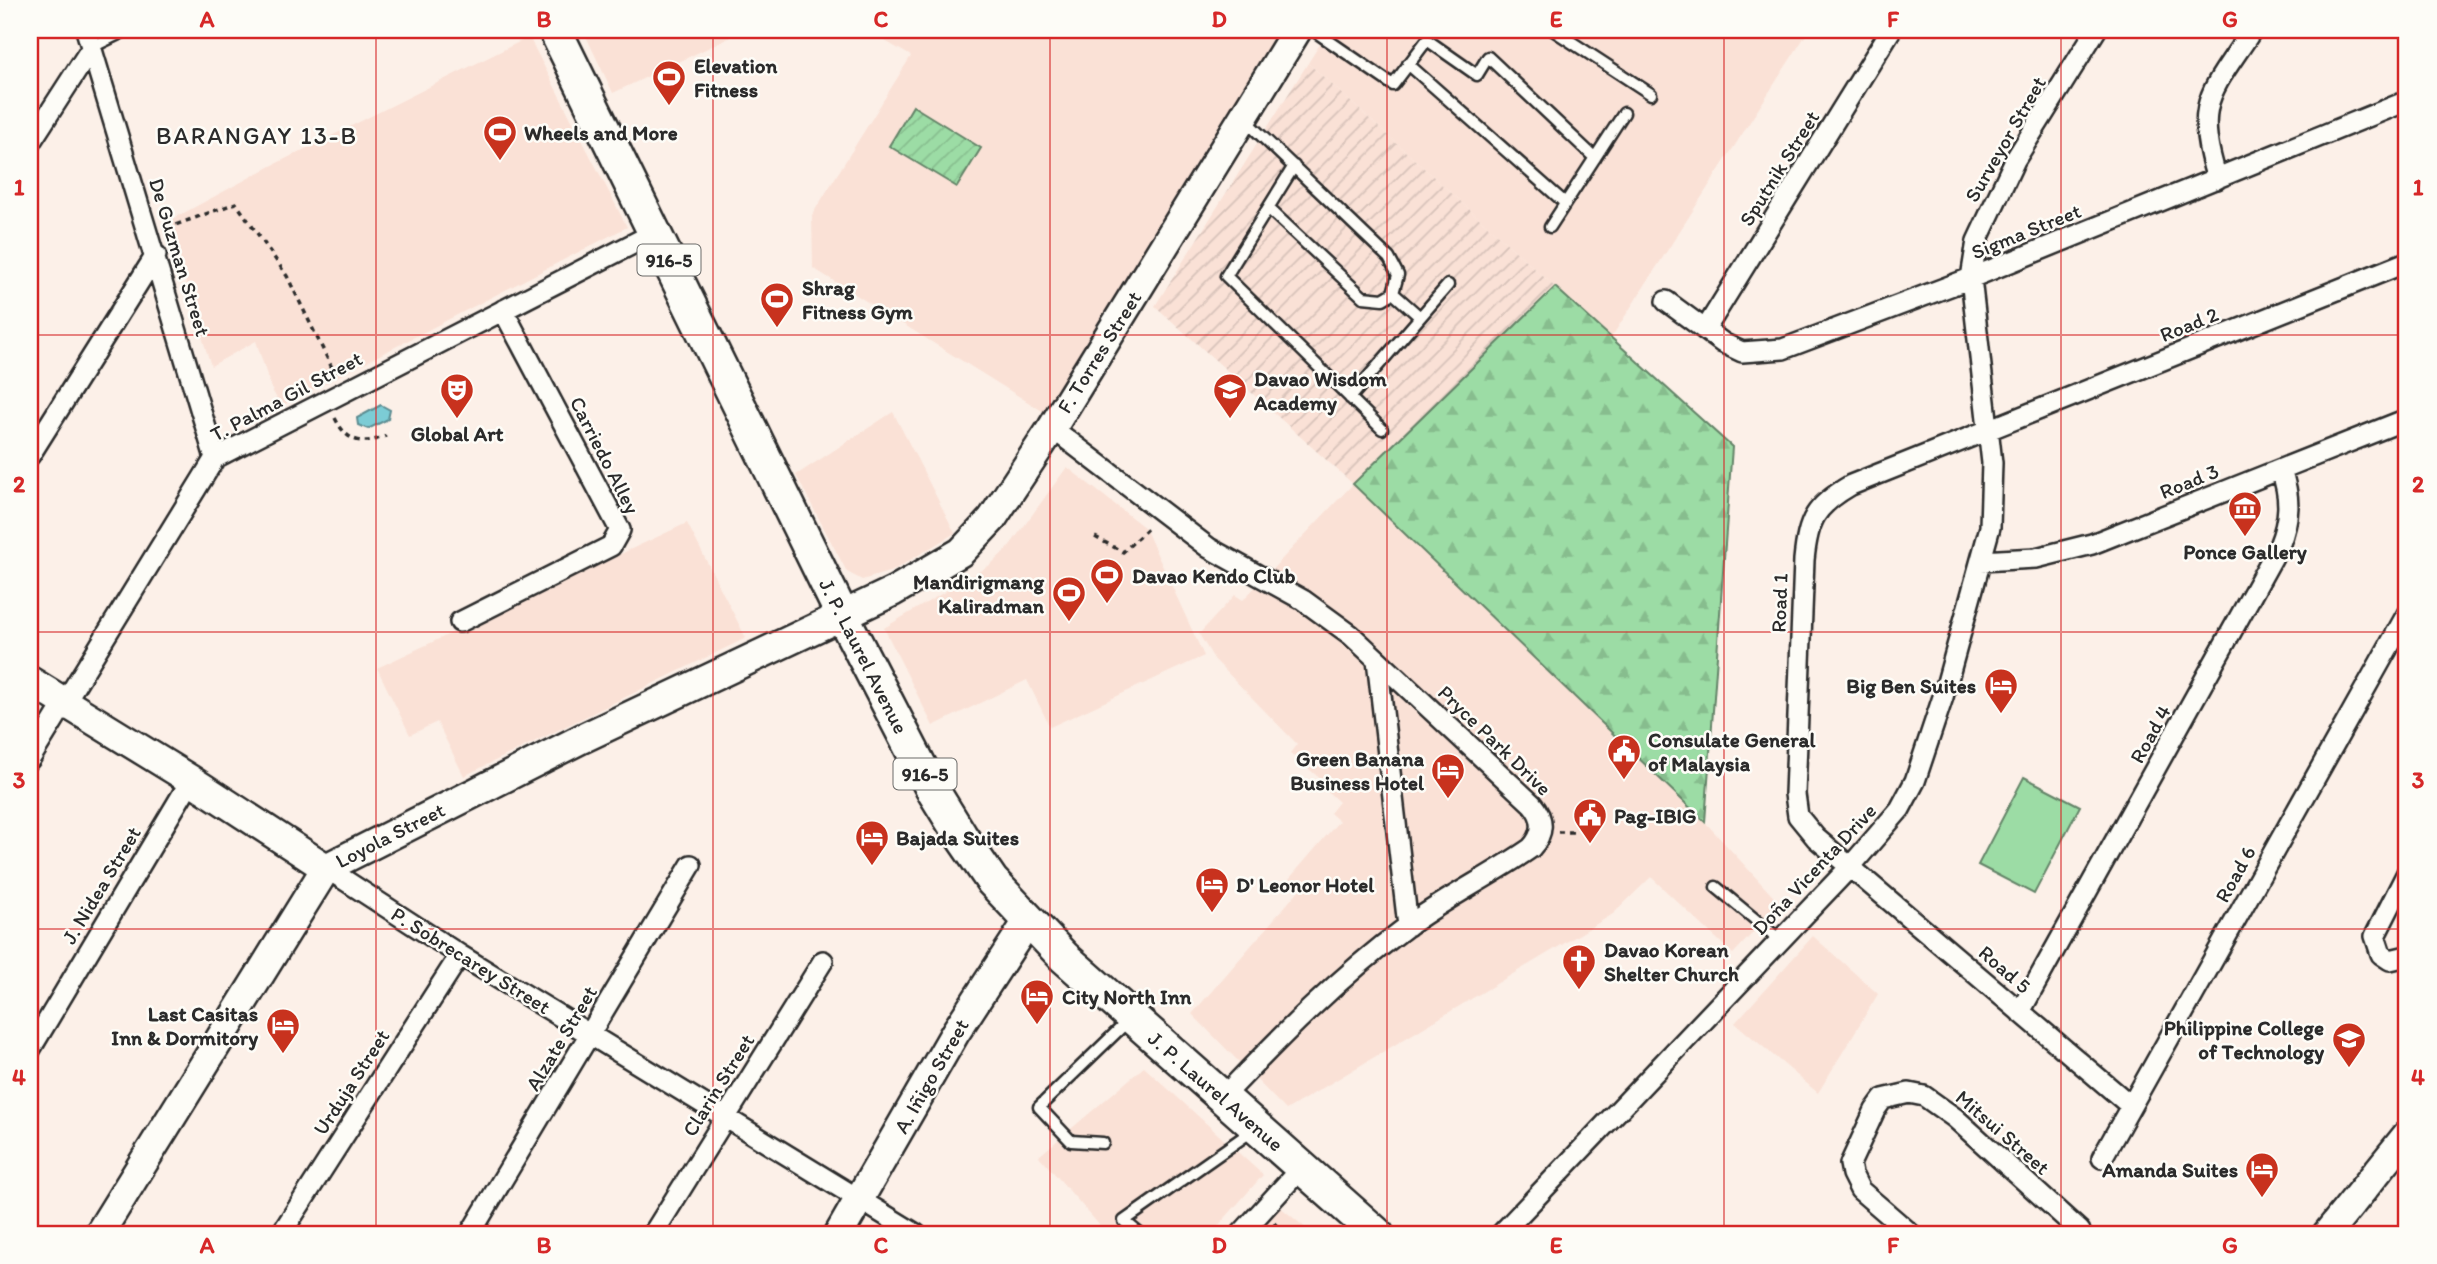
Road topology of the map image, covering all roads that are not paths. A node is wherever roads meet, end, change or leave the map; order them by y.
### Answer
1 (127, 30) edge
2 (555, 30) edge
3 (1297, 30) edge
4 (1313, 30) edge
5 (1553, 30) edge
6 (1891, 30) edge
7 (2096, 30) edge
8 (2252, 30) edge
9 (89, 38) edge
10 (1408, 64) junction
11 (1651, 94) dead end
12 (2407, 101) edge
13 (1624, 113) dead end
14 (1243, 118) junction
15 (30, 143) edge
16 (1595, 158) junction
17 (1294, 166) junction
18 (2217, 179) junction
19 (1565, 203) junction
20 (1268, 208) junction
21 (1550, 227) dead end
22 (656, 232) junction
23 (156, 255) junction
24 (2407, 262) edge
25 (1971, 278) junction
26 (1448, 285) dead end
27 (1393, 293) junction
28 (1666, 301) dead end
29 (503, 310) junction
30 (1420, 317) junction
31 (1705, 330) junction
32 (1350, 398) junction
33 (2407, 419) edge
34 (1052, 428) junction
35 (1988, 428) junction
36 (1382, 429) dead end
37 (30, 455) edge
38 (215, 457) junction
39 (2281, 470) junction
40 (1981, 561) junction
41 (842, 614) junction
42 (2407, 614) edge
43 (460, 622) dead end
44 (1377, 660) junction
45 (30, 681) edge
46 (66, 702) junction
47 (30, 760) edge
48 (191, 780) junction
49 (691, 865) dead end
50 (1850, 867) junction
51 (326, 868) junction
52 (2407, 873) edge
53 (1716, 887) dead end
54 (1028, 921) junction
55 (1408, 926) junction
56 (1780, 940) junction
57 (460, 955) junction
58 (2398, 958) edge
59 (823, 961) dead end
60 (2020, 1012) junction
61 (1132, 1017) junction
62 (590, 1034) junction
63 (30, 1050) edge
64 (1222, 1098) junction
65 (2131, 1106) junction
66 (726, 1116) junction
67 (1257, 1127) junction
68 (1103, 1143) dead end
69 (2401, 1147) edge
70 (2102, 1158) dead end
71 (1302, 1167) junction
72 (860, 1201) junction
73 (99, 1234) edge
74 (281, 1234) edge
75 (470, 1234) edge
76 (653, 1234) edge
77 (839, 1234) edge
78 (916, 1234) edge
79 (1140, 1234) edge
80 (1241, 1234) edge
81 (1377, 1234) edge
82 (1501, 1234) edge
83 (1911, 1234) edge
84 (2077, 1234) edge
85 (2327, 1234) edge

1 - 9 lane
2 - 22 main road, J. P. Laurel Avenue / 916-5
3 - 14 main road, F. Torres Street
4 - 10 lane
5 - 11 lane
6 - 31 street, Sputnik Street
7 - 25 street, Surveyor Street
8 - 18 street
9 - 15 street
9 - 23 street, De Guzman Street
10 - 16 lane
10 - 19 lane
12 - 18 street, Sigma Street
13 - 16 lane
14 - 17 lane
14 - 34 main road, F. Torres Street
16 - 19 lane
17 - 20 lane
17 - 27 lane
18 - 25 street, Sigma Street
19 - 21 lane
20 - 27 lane
20 - 32 lane
22 - 29 street, T. Palma Gil Street
22 - 41 main road, J. P. Laurel Avenue / 916-5
23 - 37 street
23 - 38 street, De Guzman Street
24 - 35 street, Road 2
25 - 31 street, Sigma Street
25 - 35 street, Doña Vicenta Drive
26 - 30 lane
27 - 30 lane
28 - 31 street, Sigma Street
29 - 38 street, T. Palma Gil Street
29 - 43 street, Carriedo Alley
30 - 32 lane
32 - 36 lane
33 - 39 street, Road 3
34 - 41 main road, F. Torres Street
34 - 44 street, Pryce Park Drive
35 - 40 street, Doña Vicenta Drive
35 - 50 street, Road 1
38 - 46 street, T. Palma Gil Street
39 - 40 street, Road 3
39 - 60 street, Road 4
40 - 50 street, Doña Vicenta Drive
41 - 51 main road, Loyola Street
41 - 54 main road, J. P. Laurel Avenue / 916-5
42 - 65 street, Road 6
44 - 55 street
44 - 55 street, Pryce Park Drive
45 - 46 main road, P. Sobrecarey Street
46 - 47 street, T. Palma Gil Street
46 - 48 main road, P. Sobrecarey Street
48 - 51 main road, P. Sobrecarey Street
48 - 63 street, J. Nidea Street
49 - 62 street, Alzate Street
50 - 56 street, Doña Vicenta Drive
50 - 60 street, Road 5
51 - 57 street, P. Sobrecarey Street
51 - 73 main road, Loyola Street
52 - 58 street
53 - 56 lane
54 - 61 main road, J. P. Laurel Avenue / 916-5
54 - 72 main road, A. Iñigo Street
55 - 64 street, Pryce Park Drive
56 - 82 street, Doña Vicenta Drive
57 - 62 street, P. Sobrecarey Street
57 - 74 street, Urduja Street
59 - 66 street, Clarin Street
60 - 65 street, Road 5
61 - 64 main road, J. P. Laurel Avenue / 916-5
61 - 68 lane
62 - 66 street, P. Sobrecarey Street
62 - 75 street, Alzate Street
64 - 67 main road, J. P. Laurel Avenue / 916-5
65 - 70 street, Road 6
66 - 72 street, P. Sobrecarey Street
66 - 76 street, Clarin Street
67 - 71 main road, J. P. Laurel Avenue / 916-5
67 - 79 lane
69 - 85 main road
71 - 80 street
71 - 81 main road, J. P. Laurel Avenue / 916-5
72 - 77 main road, A. Iñigo Street
72 - 78 street, P. Sobrecarey Street
83 - 84 street, Mitsui Street

